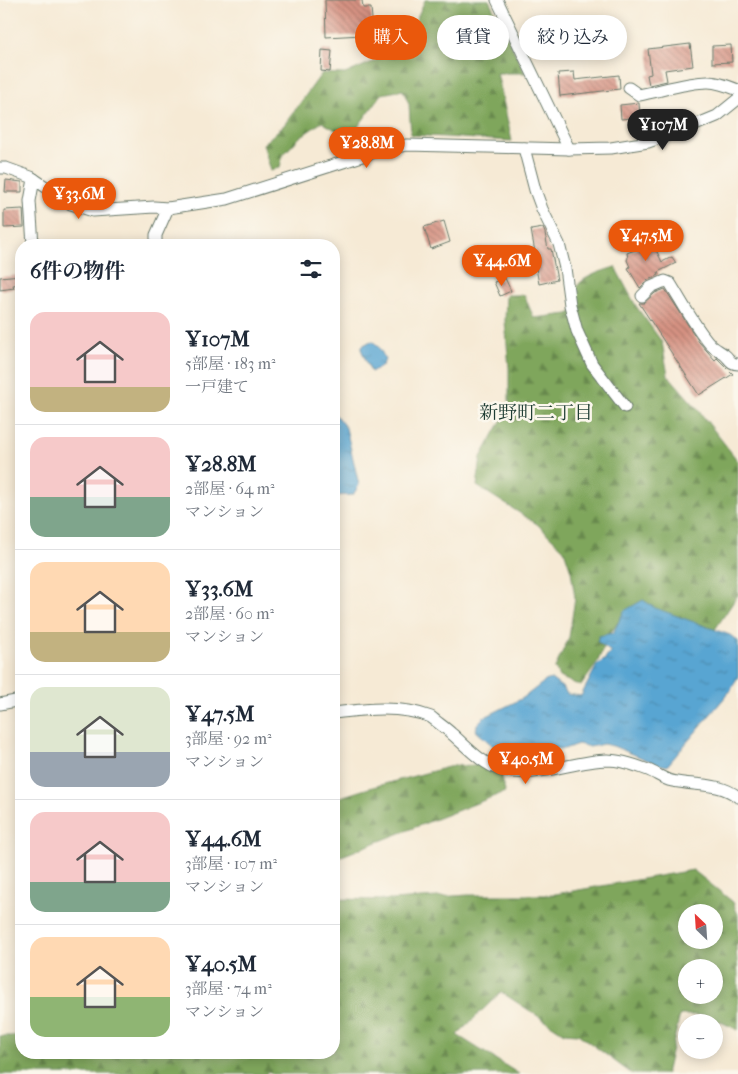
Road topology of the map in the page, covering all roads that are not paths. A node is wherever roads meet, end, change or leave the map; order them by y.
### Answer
1 (497, 0) edge
2 (628, 88) dead end
3 (738, 90) edge
4 (738, 99) edge
5 (524, 148) junction
6 (570, 149) junction
7 (0, 168) edge
8 (34, 179) junction
9 (168, 208) junction
10 (33, 239) edge
11 (156, 239) edge
12 (642, 296) dead end
13 (738, 364) edge
14 (625, 407) dead end
15 (15, 701) edge
16 (0, 704) edge
17 (340, 712) edge
18 (738, 797) edge

1 - 6 street
2 - 3 street
4 - 6 street
5 - 6 street
5 - 9 street
5 - 14 street
7 - 8 street
8 - 9 street
8 - 10 street
9 - 11 street
12 - 13 street
15 - 16 street
17 - 18 street

